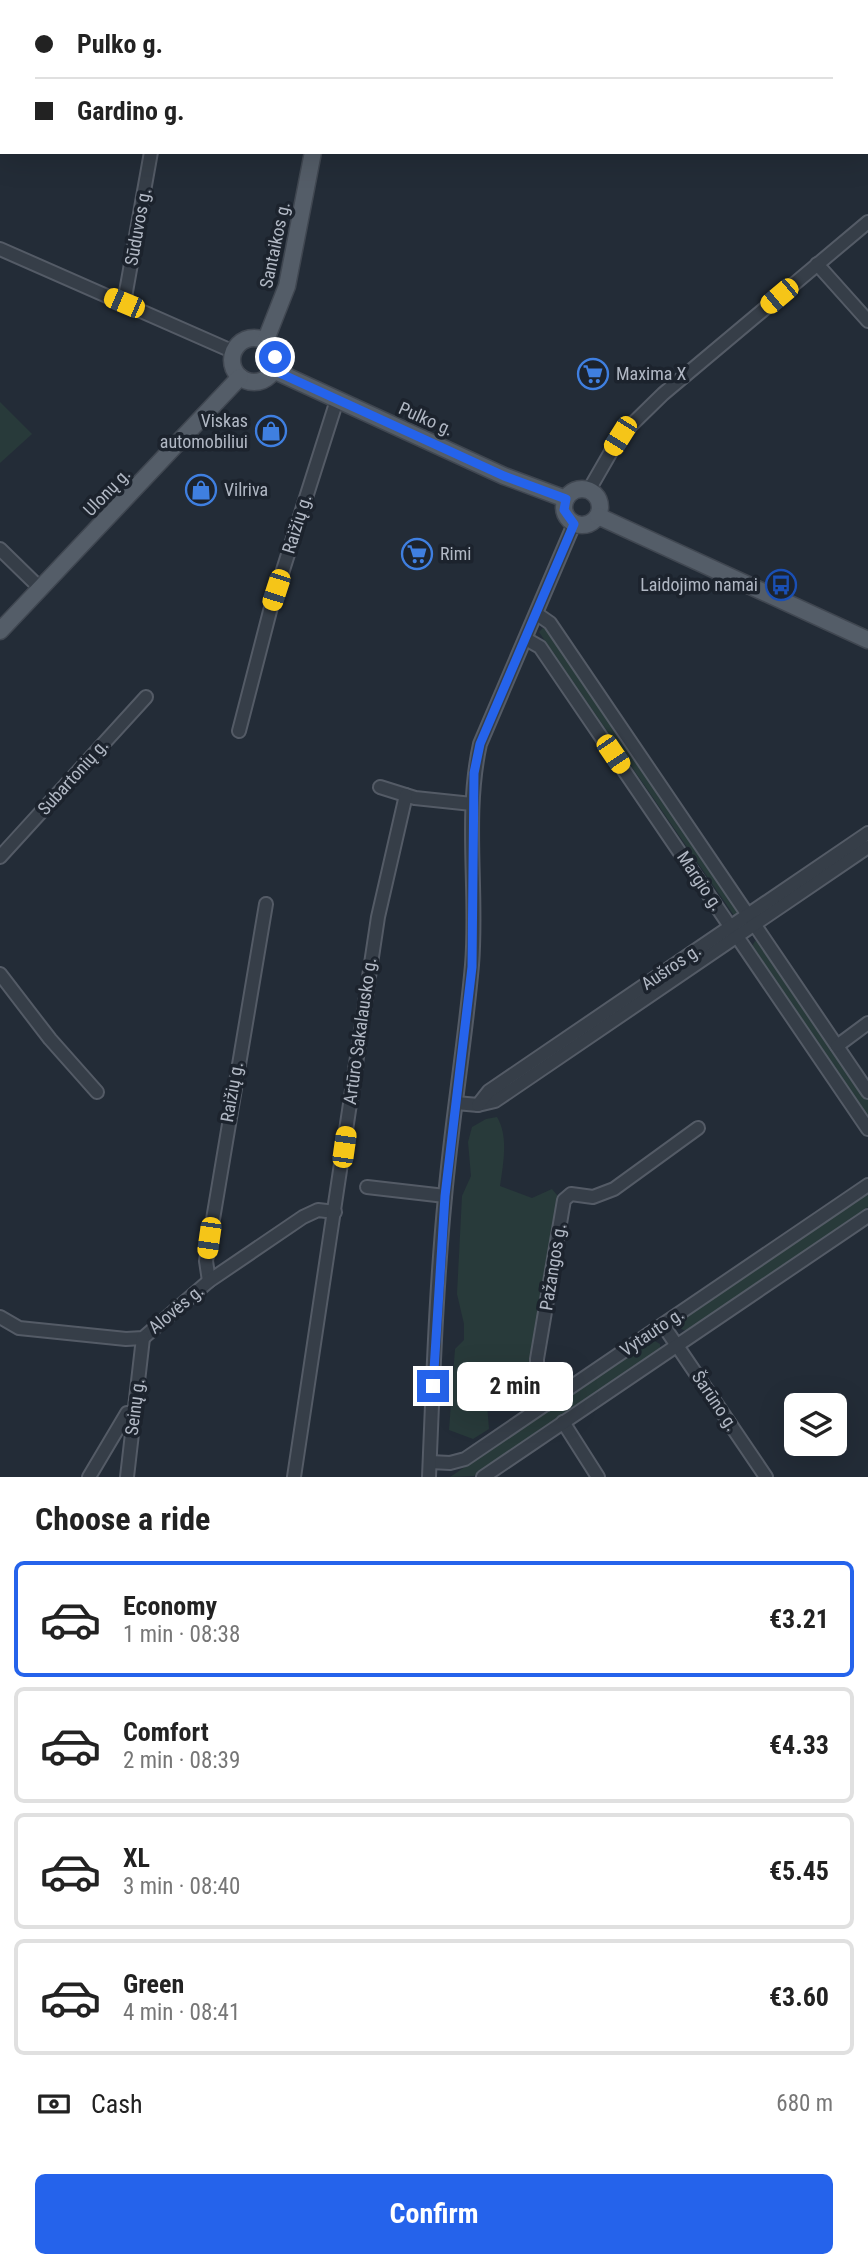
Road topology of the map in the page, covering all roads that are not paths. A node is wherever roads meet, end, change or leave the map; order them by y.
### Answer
1 (151, 154) edge
2 (313, 154) edge
3 (868, 222) edge
4 (0, 249) edge
5 (817, 264) junction
6 (124, 303) junction
7 (868, 321) edge
8 (265, 342) junction
9 (234, 352) junction
10 (273, 370) junction
11 (240, 377) junction
12 (337, 400) junction
13 (589, 490) junction
14 (566, 499) junction
15 (598, 516) junction
16 (574, 524) junction
17 (0, 549) edge
18 (41, 589) junction
19 (537, 614) junction
20 (0, 631) edge
21 (526, 639) junction
22 (868, 640) edge
23 (146, 697) dead end
24 (239, 731) dead end
25 (380, 787) dead end
26 (406, 795) junction
27 (472, 804) junction
28 (868, 832) edge
29 (868, 847) edge
30 (0, 857) edge
31 (265, 904) dead end
32 (753, 918) junction
33 (734, 931) junction
34 (0, 974) edge
35 (868, 1023) edge
36 (837, 1046) junction
37 (97, 1092) dead end
38 (868, 1092) edge
39 (456, 1104) junction
40 (698, 1128) dead end
41 (868, 1129) edge
42 (868, 1185) edge
43 (367, 1187) dead end
44 (445, 1196) junction
45 (335, 1212) junction
46 (868, 1216) edge
47 (209, 1281) junction
48 (0, 1317) edge
49 (663, 1325) junction
50 (143, 1338) junction
51 (677, 1345) junction
52 (547, 1404) junction
53 (134, 1413) junction
54 (563, 1422) junction
55 (430, 1462) junction
56 (89, 1477) edge
57 (127, 1477) edge
58 (294, 1477) edge
59 (429, 1477) edge
60 (483, 1477) edge
61 (598, 1477) edge
62 (766, 1477) edge

1 - 6 street, Sūduvos g.
2 - 8 main road, Santaikos g.
3 - 5 street
4 - 6 street
5 - 7 street
5 - 13 street
6 - 9 street
8 - 9 main road
8 - 10 main road
9 - 11 main road
10 - 11 main road
10 - 12 main road, Pulko g.
11 - 18 main road, Ulonų g.
12 - 14 main road, Pulko g.
12 - 24 street, Raižių g.
13 - 14 main road
13 - 15 main road
14 - 16 main road
15 - 16 main road
15 - 22 main road
16 - 19 street
17 - 18 street
18 - 20 main road, Ulonų g.
19 - 21 street
19 - 32 street, Margio g.
21 - 27 street
21 - 33 street, Margio g.
23 - 30 street, Subartonių g.
25 - 26 street
26 - 27 street
26 - 45 street, Artūro Sakalausko g.
27 - 39 street
28 - 32 street, Aušros g.
29 - 32 street, Aušros g.
31 - 47 street, Raižių g.
32 - 33 street, Aušros g.
32 - 36 street, Margio g.
33 - 39 street, Aušros g.
33 - 41 street, Margio g.
34 - 37 street
35 - 36 street
36 - 38 street, Margio g.
39 - 44 street
40 - 52 street, Pažangos g.
42 - 49 street, Vytauto g.
43 - 44 street
44 - 55 street
45 - 47 street, Alovės g.
45 - 58 street, Artūro Sakalausko g.
46 - 51 street, Vytauto g.
47 - 50 street, Alovės g.
48 - 50 street, Alovės g.
49 - 51 street, Šarūno g.
49 - 52 street, Vytauto g.
50 - 53 street, Seinų g.
51 - 54 street, Vytauto g.
51 - 62 street, Šarūno g.
52 - 55 street, Vytauto g.
53 - 56 street
53 - 57 street, Seinų g.
54 - 60 street, Vytauto g.
54 - 61 street
55 - 59 street

